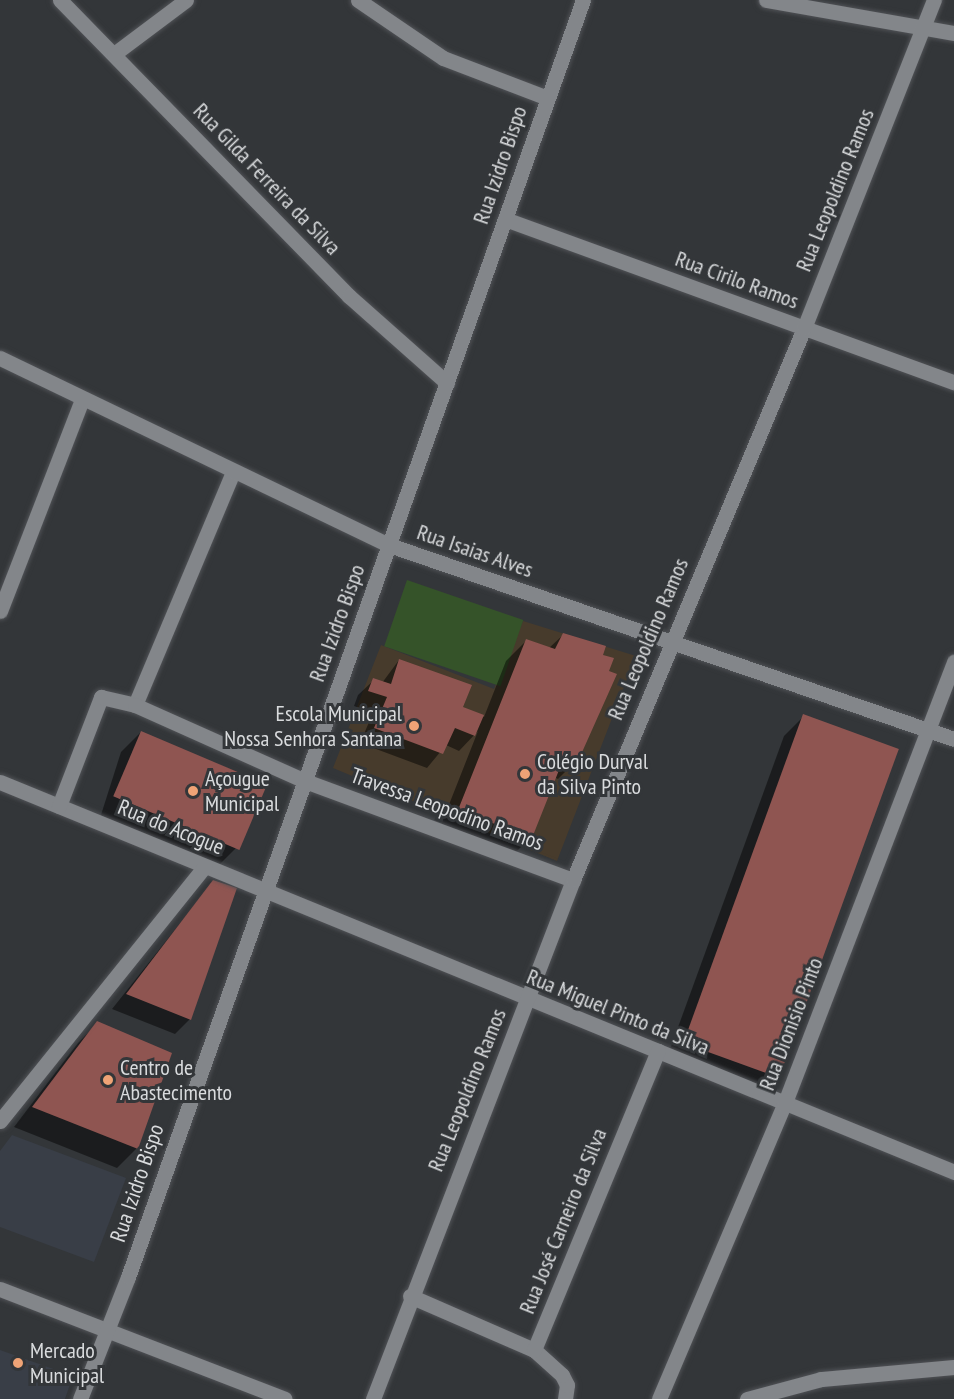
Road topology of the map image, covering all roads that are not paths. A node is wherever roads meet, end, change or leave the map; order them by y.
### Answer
1 (60, 0) edge
2 (186, 0) edge
3 (358, 0) edge
4 (583, 0) edge
5 (766, 0) edge
6 (934, 0) edge
7 (924, 28) junction
8 (954, 33) edge
9 (114, 54) junction
10 (548, 98) junction
11 (505, 219) junction
12 (804, 328) junction
13 (0, 358) edge
14 (954, 382) edge
15 (447, 383) junction
16 (82, 400) junction
17 (233, 472) junction
18 (389, 545) junction
19 (0, 610) edge
20 (671, 641) junction
21 (954, 661) edge
22 (135, 705) junction
23 (927, 730) junction
24 (954, 739) edge
25 (305, 781) junction
26 (0, 782) edge
27 (58, 806) junction
28 (205, 866) junction
29 (573, 880) junction
30 (266, 891) junction
31 (527, 999) junction
32 (658, 1051) junction
33 (784, 1105) junction
34 (0, 1121) edge
35 (954, 1172) edge
36 (0, 1289) edge
37 (410, 1296) junction
38 (109, 1329) junction
39 (534, 1350) junction
40 (954, 1367) edge
41 (80, 1399) edge
42 (285, 1399) edge
43 (373, 1399) edge
44 (565, 1399) edge
45 (659, 1399) edge
46 (747, 1399) edge

1 - 9 street, Rua Gilda Ferreira da Silva
2 - 9 street
3 - 10 street
4 - 10 street, Rua Izidro Bispo
5 - 7 street
6 - 7 street, Rua Leopoldino Ramos
7 - 8 street
7 - 12 street, Rua Leopoldino Ramos
9 - 15 street, Rua Gilda Ferreira da Silva
10 - 11 street, Rua Izidro Bispo
11 - 12 street, Rua Cirilo Ramos
11 - 15 street, Rua Izidro Bispo
12 - 14 street, Rua Cirilo Ramos
12 - 20 street, Rua Leopoldino Ramos
13 - 16 street, Rua Isaias Alves
15 - 18 street, Rua Izidro Bispo
16 - 17 street, Rua Isaias Alves
16 - 19 street
17 - 18 street, Rua Isaias Alves
17 - 22 street
18 - 20 street, Rua Isaias Alves
18 - 25 street, Rua Izidro Bispo
20 - 23 street, Rua Isaias Alves
20 - 29 street, Rua Leopoldino Ramos
21 - 23 street, Rua Dionisio Pinto
22 - 25 street
22 - 27 street
23 - 24 street, Rua Isaias Alves
23 - 33 street, Rua Dionisio Pinto
25 - 29 street, Travessa Leopodino Ramos
25 - 30 street, Rua Izidro Bispo
26 - 27 street, Rua do Acogue
27 - 28 street, Rua do Acogue
28 - 30 street, Rua do Acogue
28 - 34 street
29 - 31 street, Rua Leopoldino Ramos
30 - 31 street, Rua Miguel Pinto da Silva
30 - 38 street, Rua Izidro Bispo
31 - 32 street, Rua Miguel Pinto da Silva
31 - 37 street, Rua Leopoldino Ramos
32 - 33 street, Rua Miguel Pinto da Silva
32 - 39 street, Rua José Carneiro da Silva
33 - 35 street, Rua Miguel Pinto da Silva
33 - 45 street, Rua Dionisio Pinto
36 - 38 street
37 - 39 street
37 - 43 street, Rua Leopoldino Ramos
38 - 41 street, Rua Izidro Bispo
38 - 42 street
39 - 44 street, Rua José Carneiro da Silva
40 - 46 street

